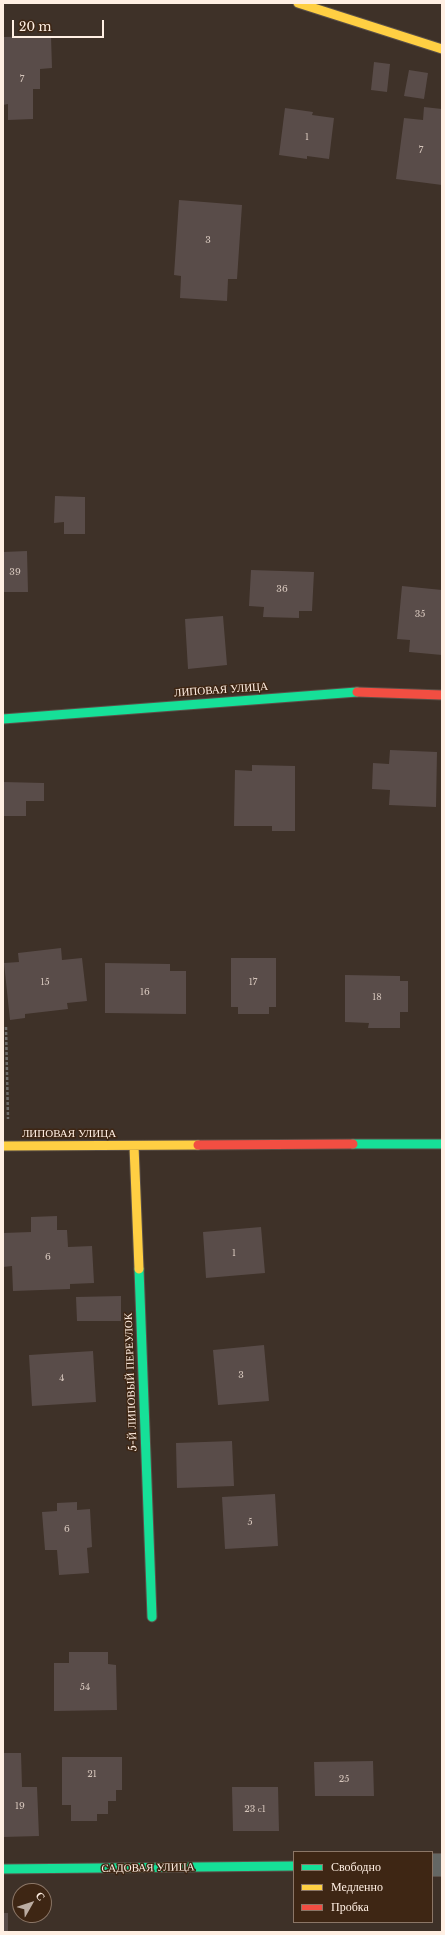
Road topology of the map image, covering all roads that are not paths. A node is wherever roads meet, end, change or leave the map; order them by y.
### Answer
1 (298, 3) edge
2 (442, 49) edge
3 (442, 695) edge
4 (3, 719) edge
5 (442, 1144) edge
6 (6, 1146) edge
7 (134, 1146) junction
8 (152, 1618) dead end
9 (293, 1866) edge
10 (3, 1869) edge

1 - 2 street
3 - 4 street, ЛИПОВАЯ УЛИЦА
5 - 7 street, ЛИПОВАЯ УЛИЦА
6 - 7 street, ЛИПОВАЯ УЛИЦА
7 - 8 street, 5-Й ЛИПОВЫЙ ПЕРЕУЛОК
9 - 10 street, САДОВАЯ УЛИЦА

